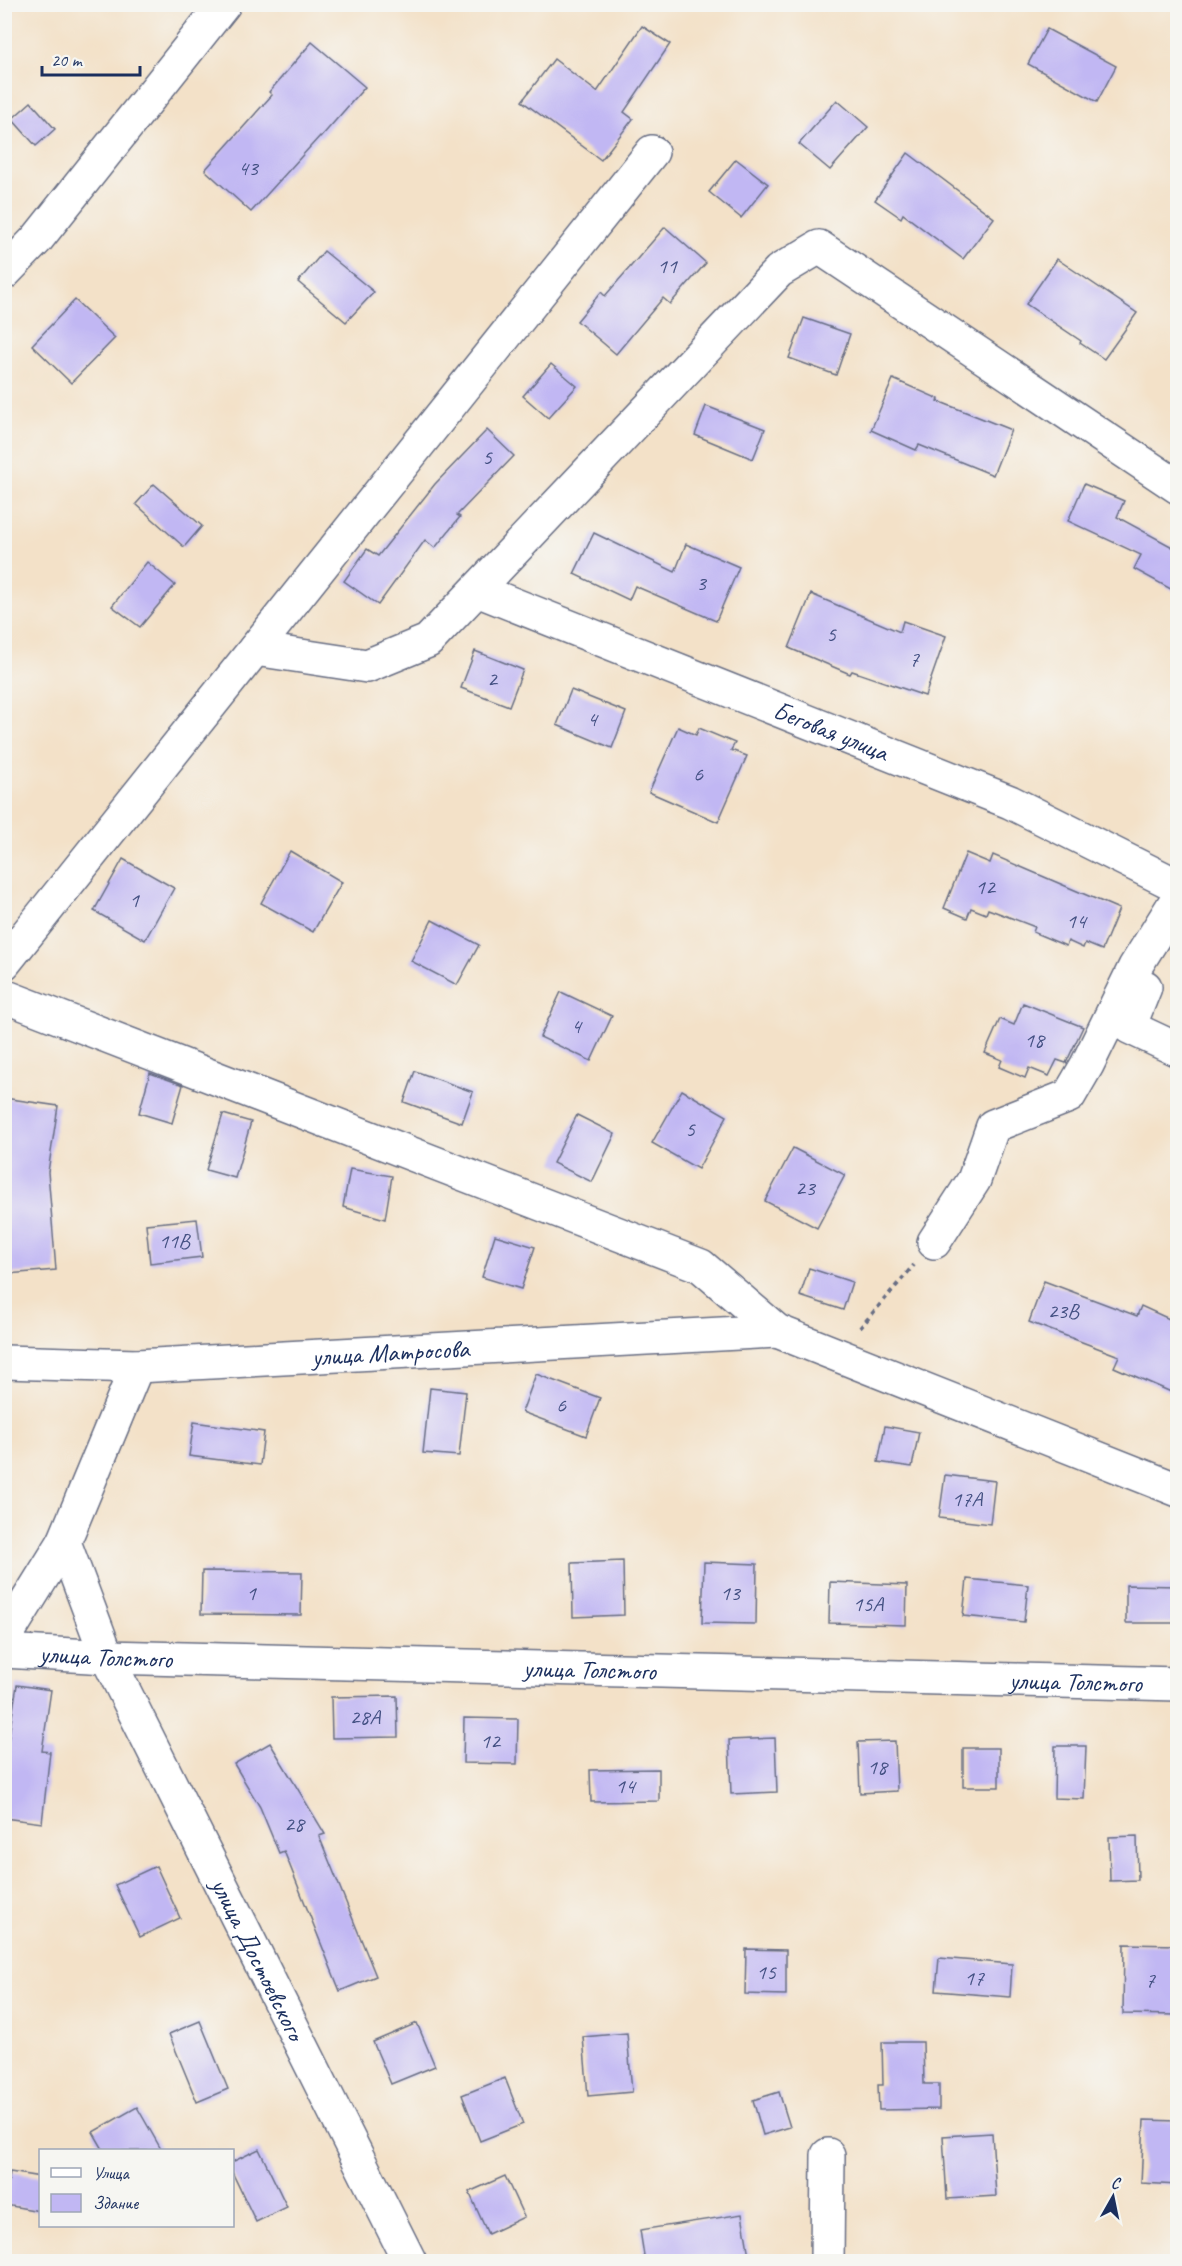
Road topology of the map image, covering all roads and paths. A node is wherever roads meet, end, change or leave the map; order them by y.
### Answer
1 (224, 4) edge
2 (652, 152) dead end
3 (4, 273) edge
4 (1178, 487) edge
5 (477, 590) junction
6 (255, 649) junction
7 (1178, 886) edge
8 (1178, 898) edge
9 (1178, 903) edge
10 (4, 963) edge
11 (4, 996) edge
12 (1178, 1050) edge
13 (934, 1242) joint
14 (876, 1310) dead end
15 (777, 1331) junction
16 (4, 1362) edge
17 (137, 1365) junction
18 (1178, 1490) edge
19 (64, 1542) junction
20 (4, 1639) edge
21 (4, 1651) edge
22 (106, 1658) junction
23 (1178, 1684) edge
24 (828, 2155) dead end
25 (410, 2262) edge
26 (827, 2262) edge

1 - 3 street
2 - 6 street
4 - 5 street
5 - 6 street
5 - 7 street, Беговая улица
6 - 10 street
8 - 13 street
9 - 12 street
11 - 15 street
13 - 14 path
15 - 17 street, улица Матросова
15 - 18 street
16 - 17 street, улица Матросова
17 - 19 street
19 - 20 street
19 - 22 street, улица Достоевского
21 - 22 street, улица Толстого
22 - 23 street, улица Толстого
22 - 25 street, улица Достоевского
24 - 26 street

